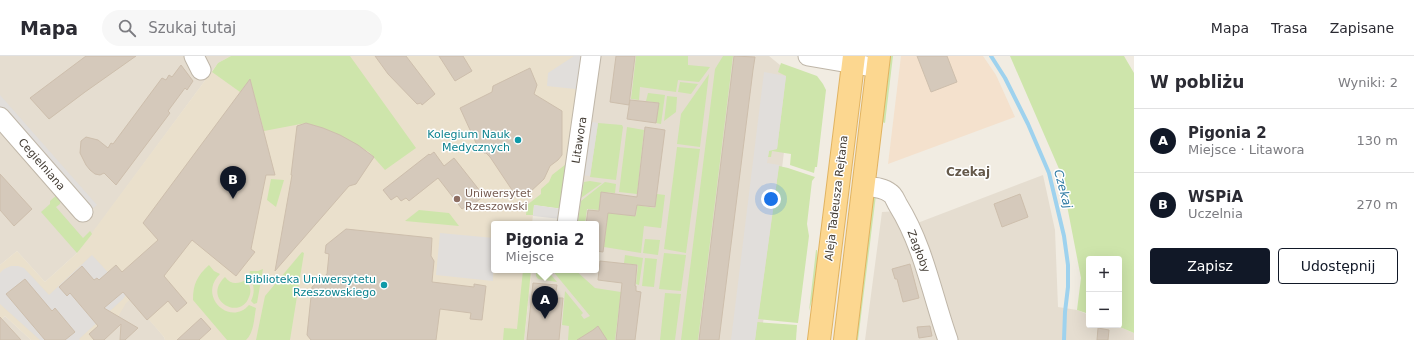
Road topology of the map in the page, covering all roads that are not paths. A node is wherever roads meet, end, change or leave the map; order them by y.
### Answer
1 (591, 56) edge
2 (808, 56) edge
3 (853, 60) edge
4 (879, 62) edge
5 (0, 117) edge
6 (864, 186) junction
7 (83, 212) dead end
8 (567, 221) edge
9 (818, 340) edge
10 (844, 340) edge
11 (948, 340) edge

1 - 8 street, Litawora
2 - 3 street
3 - 4 street
3 - 9 main road, Aleja Tadeusza Rejtana
4 - 6 main road
5 - 7 street, Cegielniana
6 - 10 main road
6 - 11 street, Zagłoby

